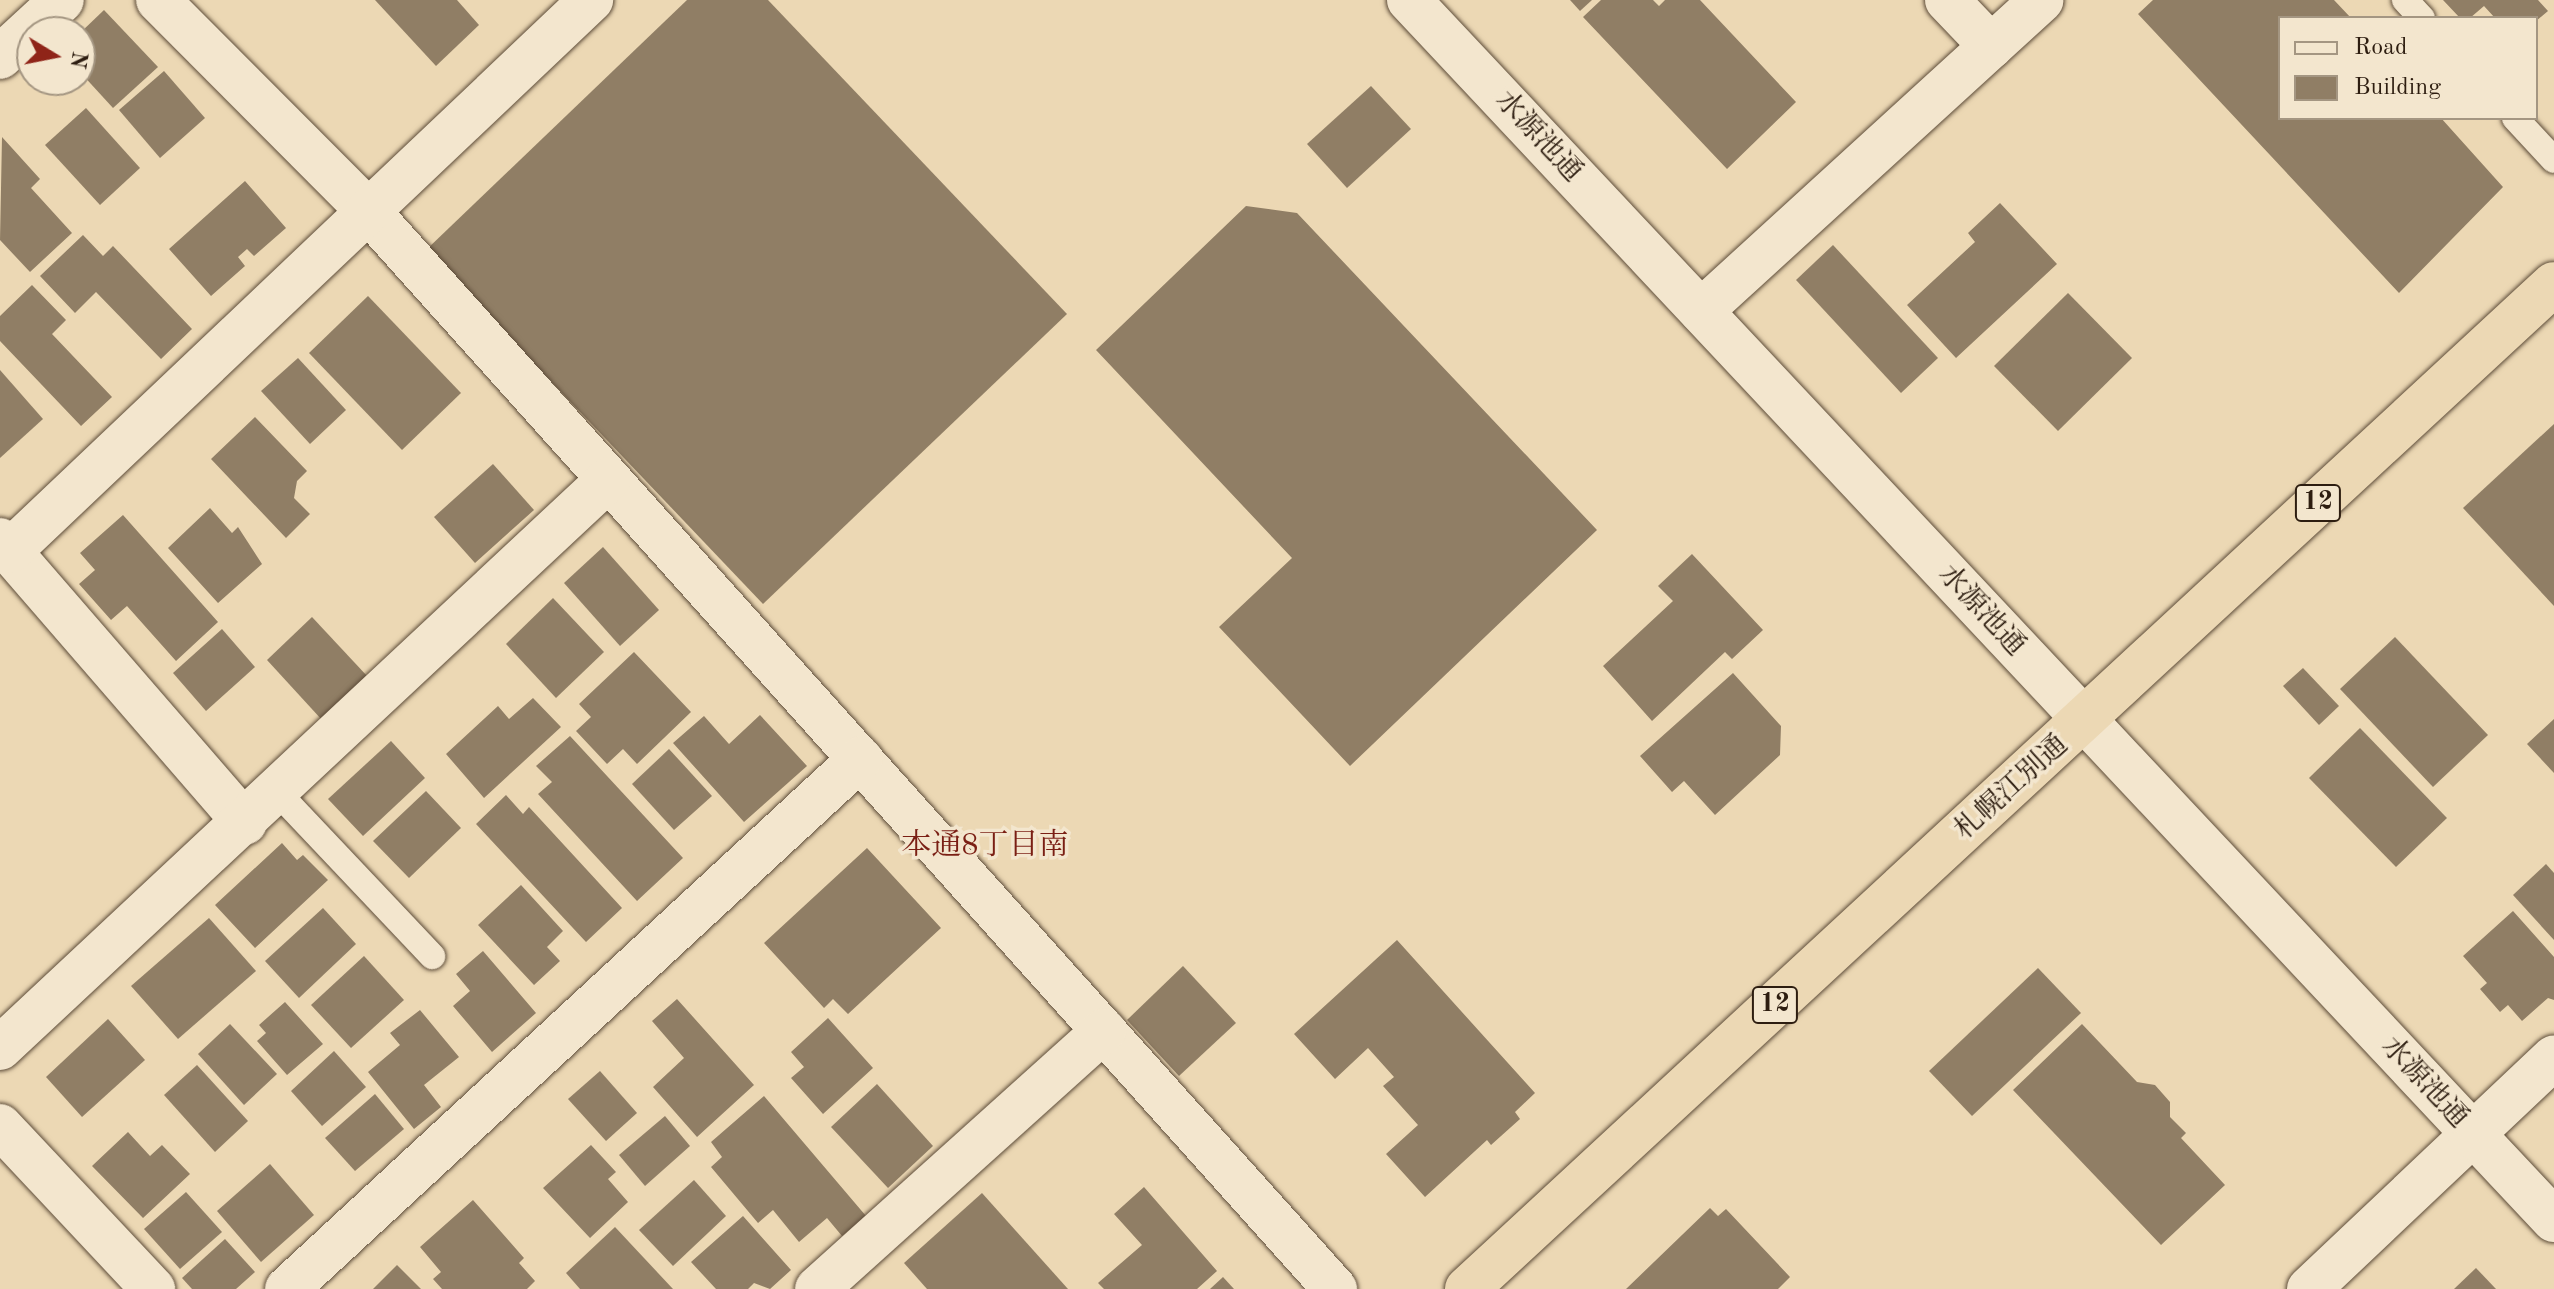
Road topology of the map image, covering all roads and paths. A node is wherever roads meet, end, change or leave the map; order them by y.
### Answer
1 (62, 0) edge
2 (158, 0) edge
3 (591, 0) edge
4 (1409, 0) edge
5 (1947, 0) edge
6 (2041, 0) edge
7 (2405, 0) edge
8 (2420, 16) edge
9 (1991, 46) junction
10 (0, 57) edge
11 (2517, 120) edge
12 (2554, 160) edge
13 (369, 212) junction
14 (2554, 284) edge
15 (1701, 311) junction
16 (609, 479) junction
17 (5, 545) edge
18 (2084, 723) junction
19 (860, 759) junction
20 (277, 792) junction
21 (245, 823) junction
22 (432, 956) dead end
23 (1104, 1031) junction
24 (0, 1048) edge
25 (2554, 1057) edge
26 (0, 1126) edge
27 (2472, 1133) junction
28 (2554, 1220) edge
29 (153, 1289) edge
30 (287, 1289) edge
31 (817, 1289) edge
32 (1335, 1289) edge
33 (1467, 1289) edge
34 (2309, 1289) edge

1 - 10 street
2 - 13 street
3 - 13 street
4 - 15 street, 水源池通
5 - 9 street
6 - 9 street
7 - 8 lane
9 - 15 street
11 - 12 lane
13 - 16 street
13 - 17 street
14 - 18 highway, 札幌江別通 / 12
15 - 18 street, 水源池通
16 - 19 street
16 - 20 street
17 - 21 street
18 - 27 street, 水源池通
18 - 33 highway, 札幌江別通 / 12
19 - 23 street
19 - 30 street
20 - 21 street
20 - 22 lane
21 - 24 street
23 - 31 street
23 - 32 street
25 - 27 street
26 - 29 street
27 - 28 street, 水源池通
27 - 34 street

